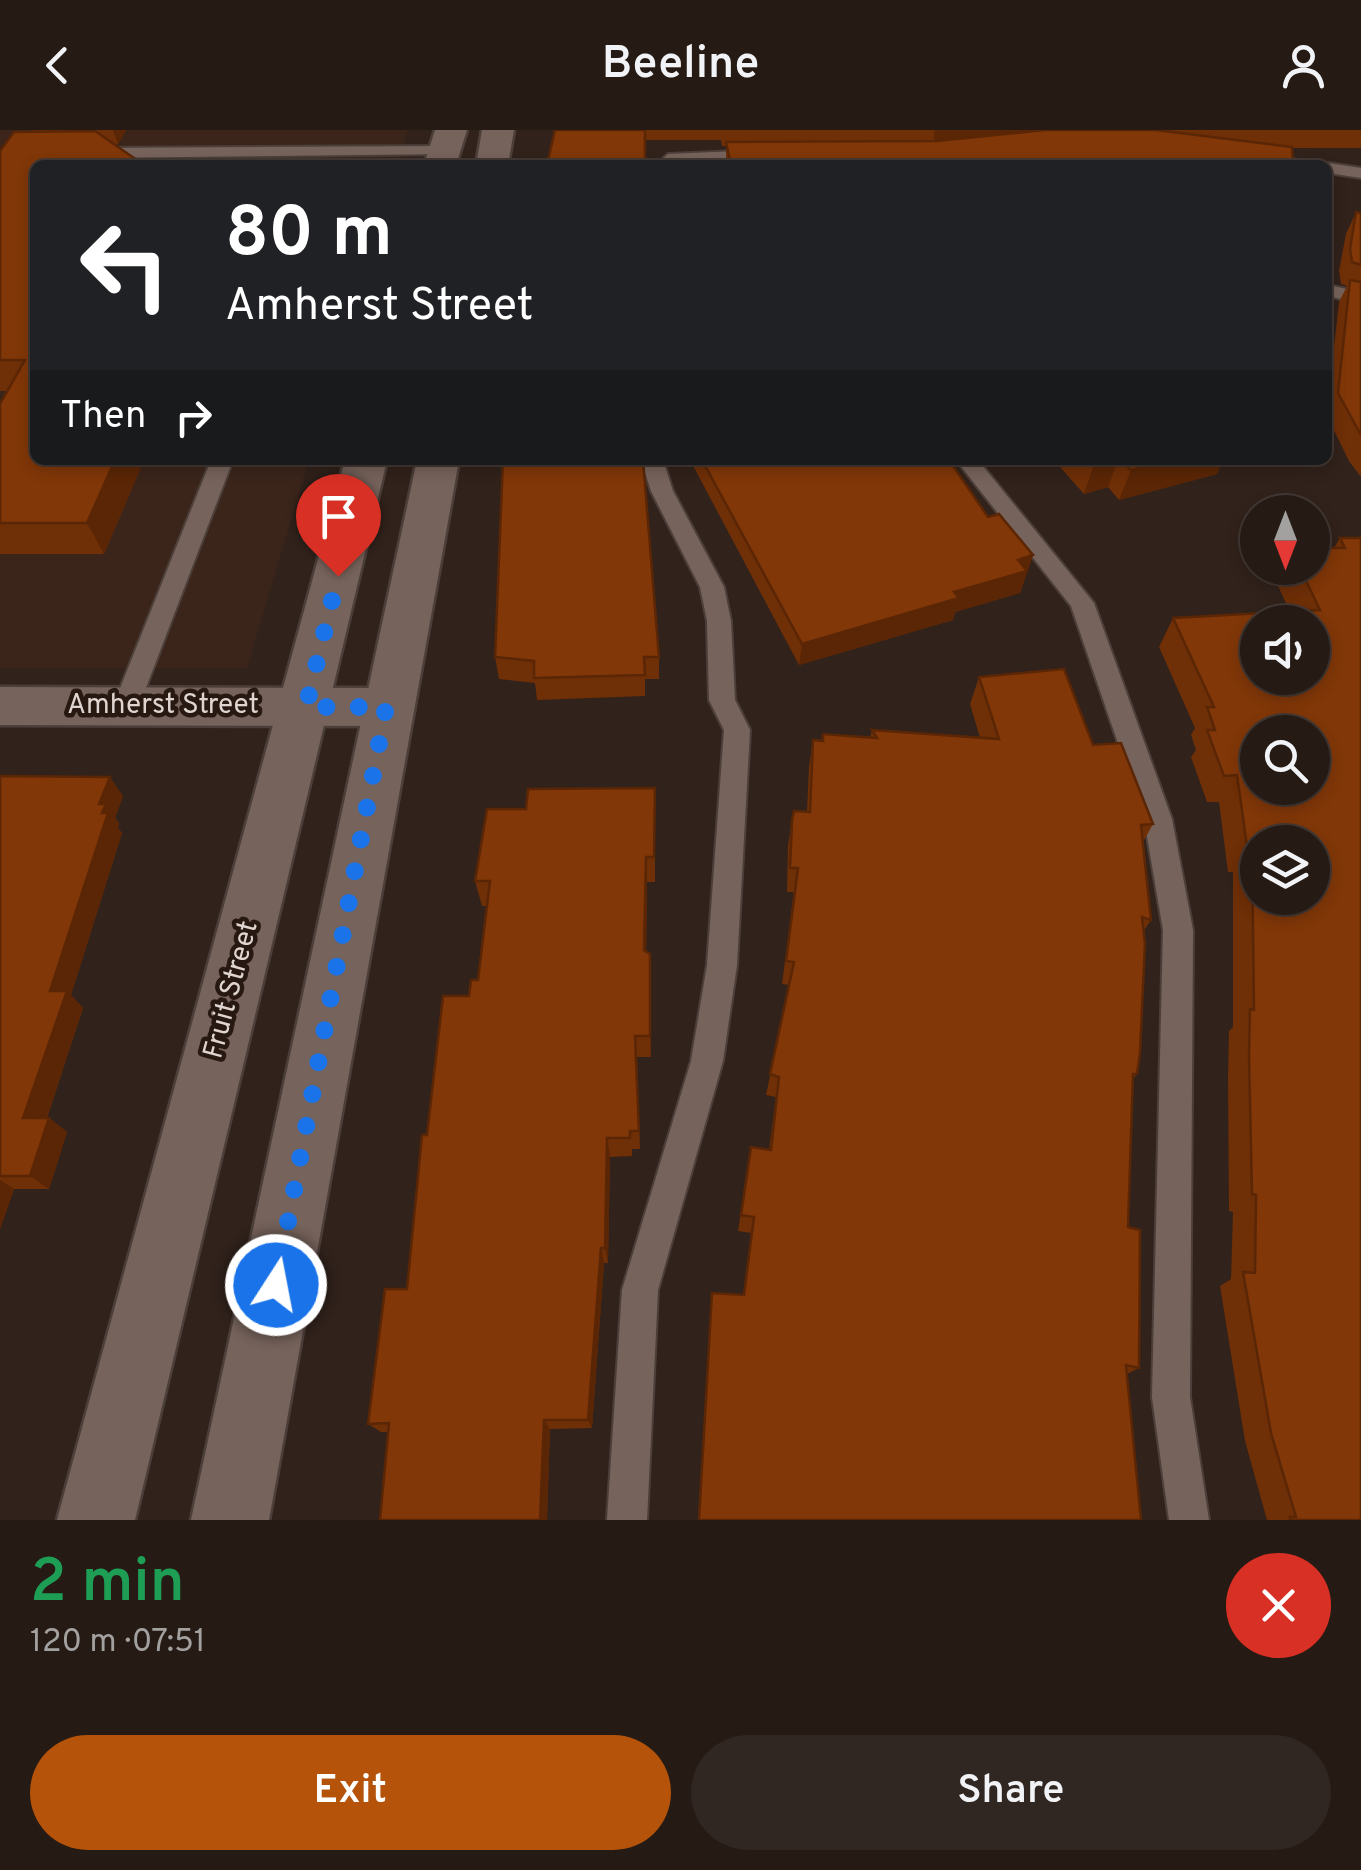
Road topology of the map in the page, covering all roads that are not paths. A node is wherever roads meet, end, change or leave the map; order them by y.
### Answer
1 (498, 130) edge
2 (445, 149) edge
3 (1236, 152) edge
4 (80, 153) edge
5 (786, 156) edge
6 (337, 159) edge
7 (493, 160) edge
8 (667, 160) edge
9 (1282, 160) edge
10 (1332, 169) edge
11 (1361, 174) edge
12 (1332, 292) edge
13 (1361, 298) edge
14 (220, 465) edge
15 (365, 465) edge
16 (437, 465) edge
17 (654, 465) edge
18 (971, 465) edge
19 (0, 706) edge
20 (126, 706) junction
21 (306, 707) junction
22 (386, 707) junction
23 (96, 1520) edge
24 (230, 1520) edge
25 (626, 1520) edge
26 (1189, 1520) edge

1 - 7 main road
2 - 6 lane
3 - 9 lane
4 - 6 lane
5 - 8 lane
10 - 11 lane
12 - 13 lane
14 - 20 lane
15 - 21 main road, Fruit Street
16 - 22 main road
17 - 25 lane
18 - 26 lane
19 - 20 main road, Amherst Street
20 - 21 main road, Amherst Street
21 - 22 main road, Amherst Street
21 - 23 main road, Fruit Street
22 - 24 main road

